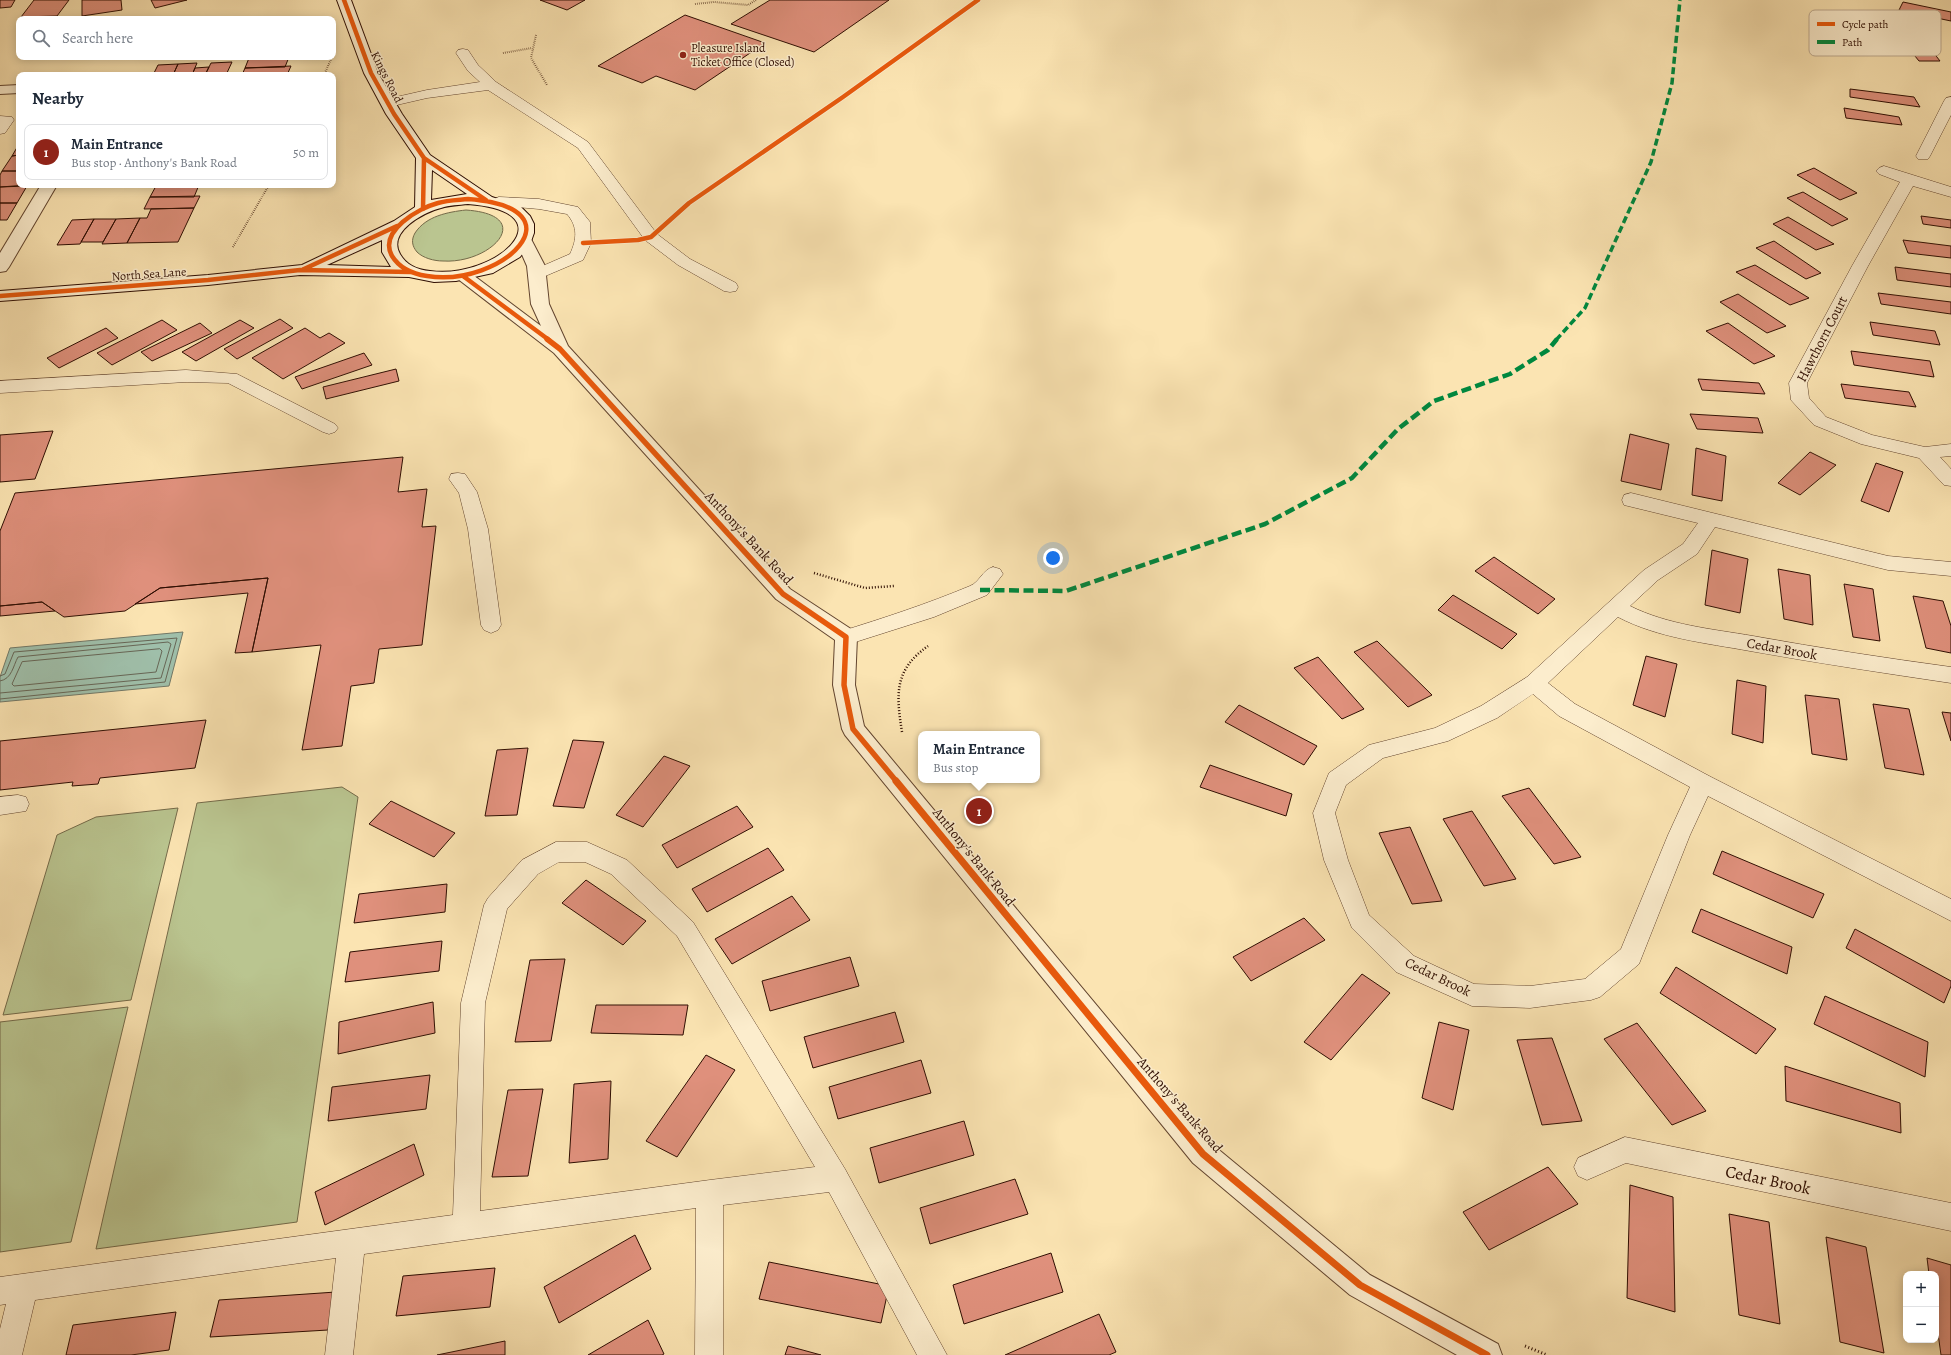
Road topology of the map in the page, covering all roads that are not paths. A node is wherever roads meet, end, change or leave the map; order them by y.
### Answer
1 (344, 0) edge
2 (463, 53) dead end
3 (491, 85) junction
4 (16, 89) edge
5 (0, 90) edge
6 (1951, 101) edge
7 (388, 103) junction
8 (0, 120) edge
9 (0, 130) edge
10 (1923, 156) dead end
11 (424, 158) junction
12 (1884, 171) dead end
13 (1909, 180) junction
14 (47, 188) edge
15 (1951, 192) edge
16 (492, 201) junction
17 (423, 209) junction
18 (398, 225) junction
19 (524, 240) junction
20 (0, 267) edge
21 (300, 270) junction
22 (412, 272) junction
23 (537, 274) junction
24 (463, 276) junction
25 (730, 287) dead end
26 (0, 296) edge
27 (560, 349) junction
28 (0, 387) edge
29 (328, 428) dead end
30 (1951, 450) edge
31 (1925, 453) junction
32 (458, 479) dead end
33 (1951, 480) edge
34 (1631, 500) dead end
35 (1710, 520) junction
36 (1951, 568) edge
37 (993, 574) dead end
38 (1617, 608) junction
39 (491, 625) dead end
40 (846, 637) junction
41 (1951, 675) edge
42 (1534, 683) junction
43 (1703, 783) junction
44 (1951, 911) edge
45 (1587, 1167) dead end
46 (836, 1178) junction
47 (710, 1193) junction
48 (1951, 1217) edge
49 (466, 1227) junction
50 (352, 1242) junction
51 (12, 1289) edge
52 (8, 1355) edge
53 (339, 1355) edge
54 (709, 1355) edge
55 (934, 1355) edge
56 (1487, 1355) edge

1 - 7 street, Kings Road
2 - 3 lane
3 - 7 lane
3 - 25 lane
4 - 5 street
6 - 10 lane
7 - 11 street, Kings Road
8 - 9 lane
11 - 16 street, Kings Road
11 - 17 street
12 - 13 lane
13 - 15 lane
13 - 31 lane, Hawthorn Court
14 - 20 street
16 - 17 street
16 - 19 street
16 - 23 lane
17 - 18 street
18 - 21 street, North Sea Lane
18 - 22 street
19 - 23 street
19 - 24 street
21 - 22 street, North Sea Lane
21 - 26 street, North Sea Lane
22 - 24 street
23 - 27 street
24 - 27 street, Anthony's Bank Road
27 - 40 street, Anthony's Bank Road
28 - 29 lane
30 - 31 lane, Hawthorn Court
31 - 33 lane
32 - 39 lane
34 - 35 lane
35 - 36 lane
35 - 38 lane, Cedar Brook
37 - 40 lane
38 - 41 lane, Cedar Brook
38 - 42 lane, Cedar Brook
40 - 56 street, Anthony's Bank Road
42 - 43 lane
42 - 43 lane, Cedar Brook
43 - 44 lane
45 - 48 lane, Cedar Brook
46 - 47 lane
46 - 49 lane
46 - 55 lane
47 - 49 lane
47 - 54 lane
49 - 50 lane
50 - 51 lane
50 - 53 lane
51 - 52 lane

